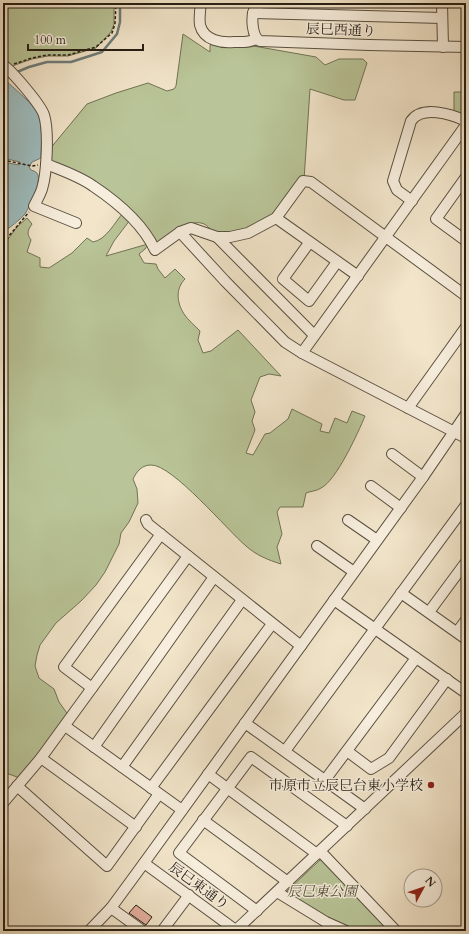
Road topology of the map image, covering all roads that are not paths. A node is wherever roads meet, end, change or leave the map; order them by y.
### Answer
1 (201, 3) edge
2 (261, 3) edge
3 (442, 3) edge
4 (253, 13) junction
5 (442, 18) junction
6 (256, 39) junction
7 (443, 47) junction
8 (466, 47) edge
9 (5, 66) edge
10 (466, 121) edge
11 (466, 125) edge
12 (46, 164) junction
13 (466, 177) edge
14 (412, 201) junction
15 (276, 218) junction
16 (76, 223) dead end
17 (180, 232) junction
18 (464, 236) edge
19 (216, 237) junction
20 (386, 237) junction
21 (309, 242) junction
22 (337, 262) junction
23 (358, 276) junction
24 (464, 291) edge
25 (466, 327) edge
26 (314, 336) junction
27 (302, 353) junction
28 (408, 408) junction
29 (466, 414) edge
30 (453, 432) junction
31 (466, 438) edge
32 (392, 454) dead end
33 (423, 477) junction
34 (371, 486) dead end
35 (466, 505) edge
36 (401, 508) junction
37 (146, 520) dead end
38 (348, 520) dead end
39 (161, 534) junction
40 (377, 540) junction
41 (317, 546) dead end
42 (188, 556) junction
43 (466, 562) edge
44 (354, 572) junction
45 (214, 578) junction
46 (401, 593) junction
47 (242, 600) junction
48 (334, 600) junction
49 (429, 612) junction
50 (466, 620) edge
51 (272, 624) junction
52 (375, 629) junction
53 (457, 632) junction
54 (466, 638) edge
55 (301, 646) junction
56 (416, 658) junction
57 (446, 680) junction
58 (92, 688) junction
59 (466, 693) edge
60 (466, 713) edge
61 (245, 723) junction
62 (65, 726) junction
63 (94, 747) junction
64 (285, 751) junction
65 (347, 751) junction
66 (41, 758) junction
67 (122, 767) junction
68 (208, 774) junction
69 (325, 780) junction
70 (17, 786) junction
71 (228, 788) junction
72 (155, 791) junction
73 (3, 804) edge
74 (365, 809) junction
75 (182, 810) junction
76 (204, 820) junction
77 (347, 826) junction
78 (136, 827) junction
79 (319, 852) junction
80 (144, 863) junction
81 (288, 882) junction
82 (277, 892) junction
83 (189, 895) junction
84 (111, 908) junction
85 (256, 911) junction
86 (89, 931) edge
87 (143, 931) edge
88 (162, 931) edge
89 (237, 931) edge
90 (346, 931) edge
91 (396, 931) edge

1 - 6 street, 辰巳西通り
2 - 4 street
3 - 5 street
4 - 5 street
4 - 6 street
5 - 7 street
6 - 7 street, 辰巳西通り
7 - 8 street, 辰巳西通り
9 - 12 street
10 - 14 street
11 - 14 street
12 - 16 street
12 - 17 street
13 - 18 street
14 - 20 street
15 - 19 street
15 - 20 street
15 - 21 street
17 - 19 street
17 - 27 street
19 - 26 street
20 - 23 street
20 - 24 street
21 - 22 street
21 - 22 street
22 - 23 street
23 - 26 street
25 - 28 street
26 - 27 street
27 - 28 street
28 - 30 street
29 - 30 street
30 - 31 street
30 - 33 street
32 - 33 street
33 - 36 street
34 - 36 street
35 - 46 street
36 - 40 street
37 - 39 street
38 - 40 street
39 - 42 street
39 - 58 street
40 - 44 street
41 - 44 street
42 - 45 street
42 - 58 street
43 - 49 street
44 - 48 street
45 - 47 street
45 - 63 street
46 - 49 street
46 - 52 street
47 - 51 street
47 - 67 street
48 - 52 street
48 - 55 street
49 - 53 street
50 - 53 street
51 - 55 street
51 - 72 street
52 - 56 street
52 - 64 street
53 - 54 street
55 - 61 street
56 - 57 street
56 - 65 street
57 - 59 street
57 - 65 street
58 - 62 street
60 - 74 street
61 - 64 street
61 - 68 street
62 - 63 street
62 - 66 street
63 - 67 street
64 - 69 street
65 - 69 street
66 - 70 street
66 - 78 street
67 - 72 street
68 - 71 street
68 - 75 street
69 - 74 street
70 - 73 street
70 - 78 street
71 - 76 street
71 - 77 street
71 - 79 street
72 - 75 street
72 - 78 street
74 - 77 street
75 - 80 street
76 - 81 street
76 - 85 street
77 - 79 street
79 - 81 street
79 - 91 street
80 - 83 street, 辰巳東通り
80 - 84 street
81 - 82 street
82 - 85 street
82 - 90 street
83 - 88 street
83 - 89 street, 辰巳東通り
84 - 86 street
84 - 87 street
85 - 89 street

